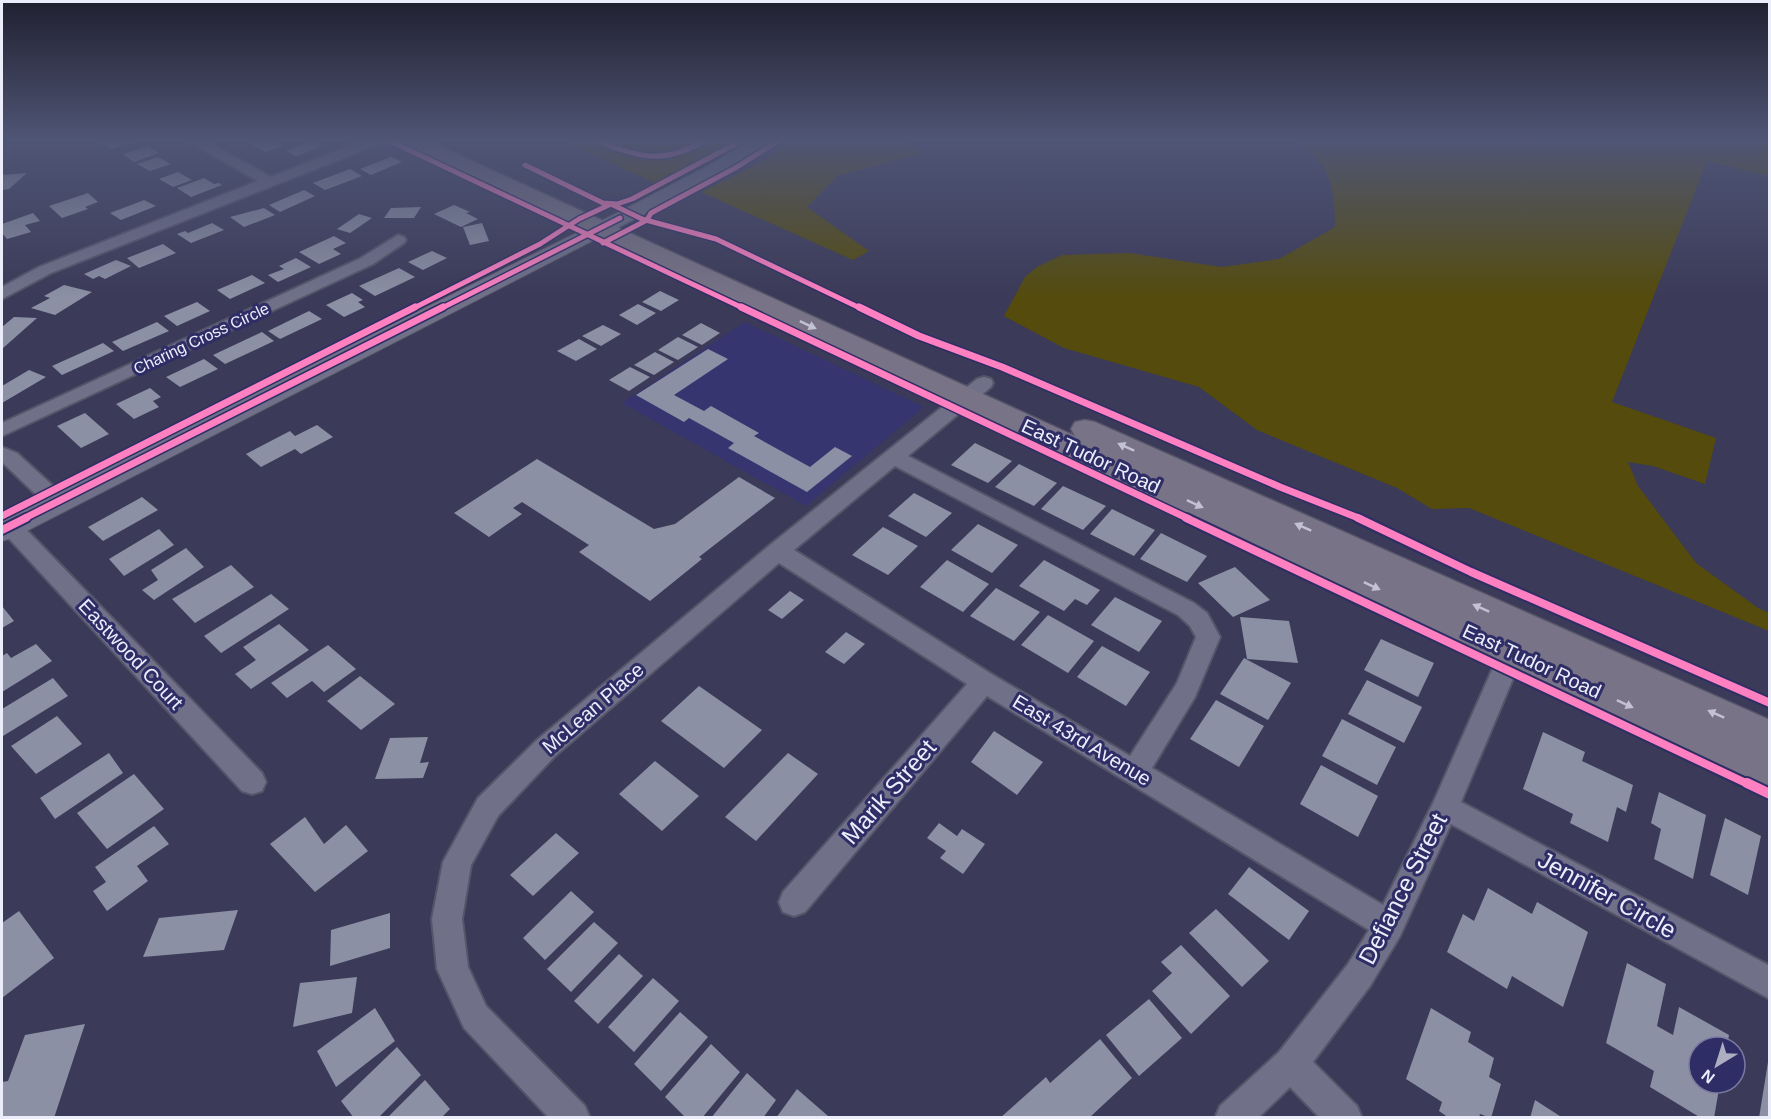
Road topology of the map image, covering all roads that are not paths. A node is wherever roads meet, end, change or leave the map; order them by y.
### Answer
1 (237, 193) edge
2 (538, 193) edge
3 (552, 193) edge
4 (669, 193) edge
5 (610, 223) junction
6 (398, 240) dead end
7 (2, 294) edge
8 (975, 391) junction
9 (2, 430) edge
10 (2, 454) edge
11 (894, 457) junction
12 (56, 501) junction
13 (6, 528) edge
14 (778, 551) junction
15 (1518, 639) junction
16 (984, 682) junction
17 (1770, 738) edge
18 (1136, 771) junction
19 (1770, 771) edge
20 (252, 782) dead end
21 (1445, 807) junction
22 (794, 902) dead end
23 (1389, 925) junction
24 (1770, 983) edge
25 (1291, 1064) junction
26 (573, 1118) edge
27 (1232, 1118) edge
28 (1345, 1118) edge

1 - 7 street
2 - 5 main road, East Tudor Road
3 - 5 main road, East Tudor Road
4 - 5 street
5 - 8 main road, East Tudor Road
5 - 12 street
6 - 9 street, Charing Cross Circle
8 - 11 street, McLean Place
8 - 15 main road, East Tudor Road
10 - 12 street
11 - 14 street, McLean Place
11 - 18 street
12 - 13 street
13 - 20 street, Eastwood Court
14 - 16 street, East 43rd Avenue
14 - 26 street, McLean Place
17 -> 15 main road, East Tudor Road
15 -> 19 main road, East Tudor Road
15 - 21 street, Defiance Street
16 - 18 street, East 43rd Avenue
16 - 22 street, Marik Street
18 - 23 street, East 43rd Avenue
21 - 23 street, Defiance Street
21 - 24 street, Jennifer Circle
23 - 25 street, Defiance Street
25 - 27 street, Defiance Street
25 - 28 street

